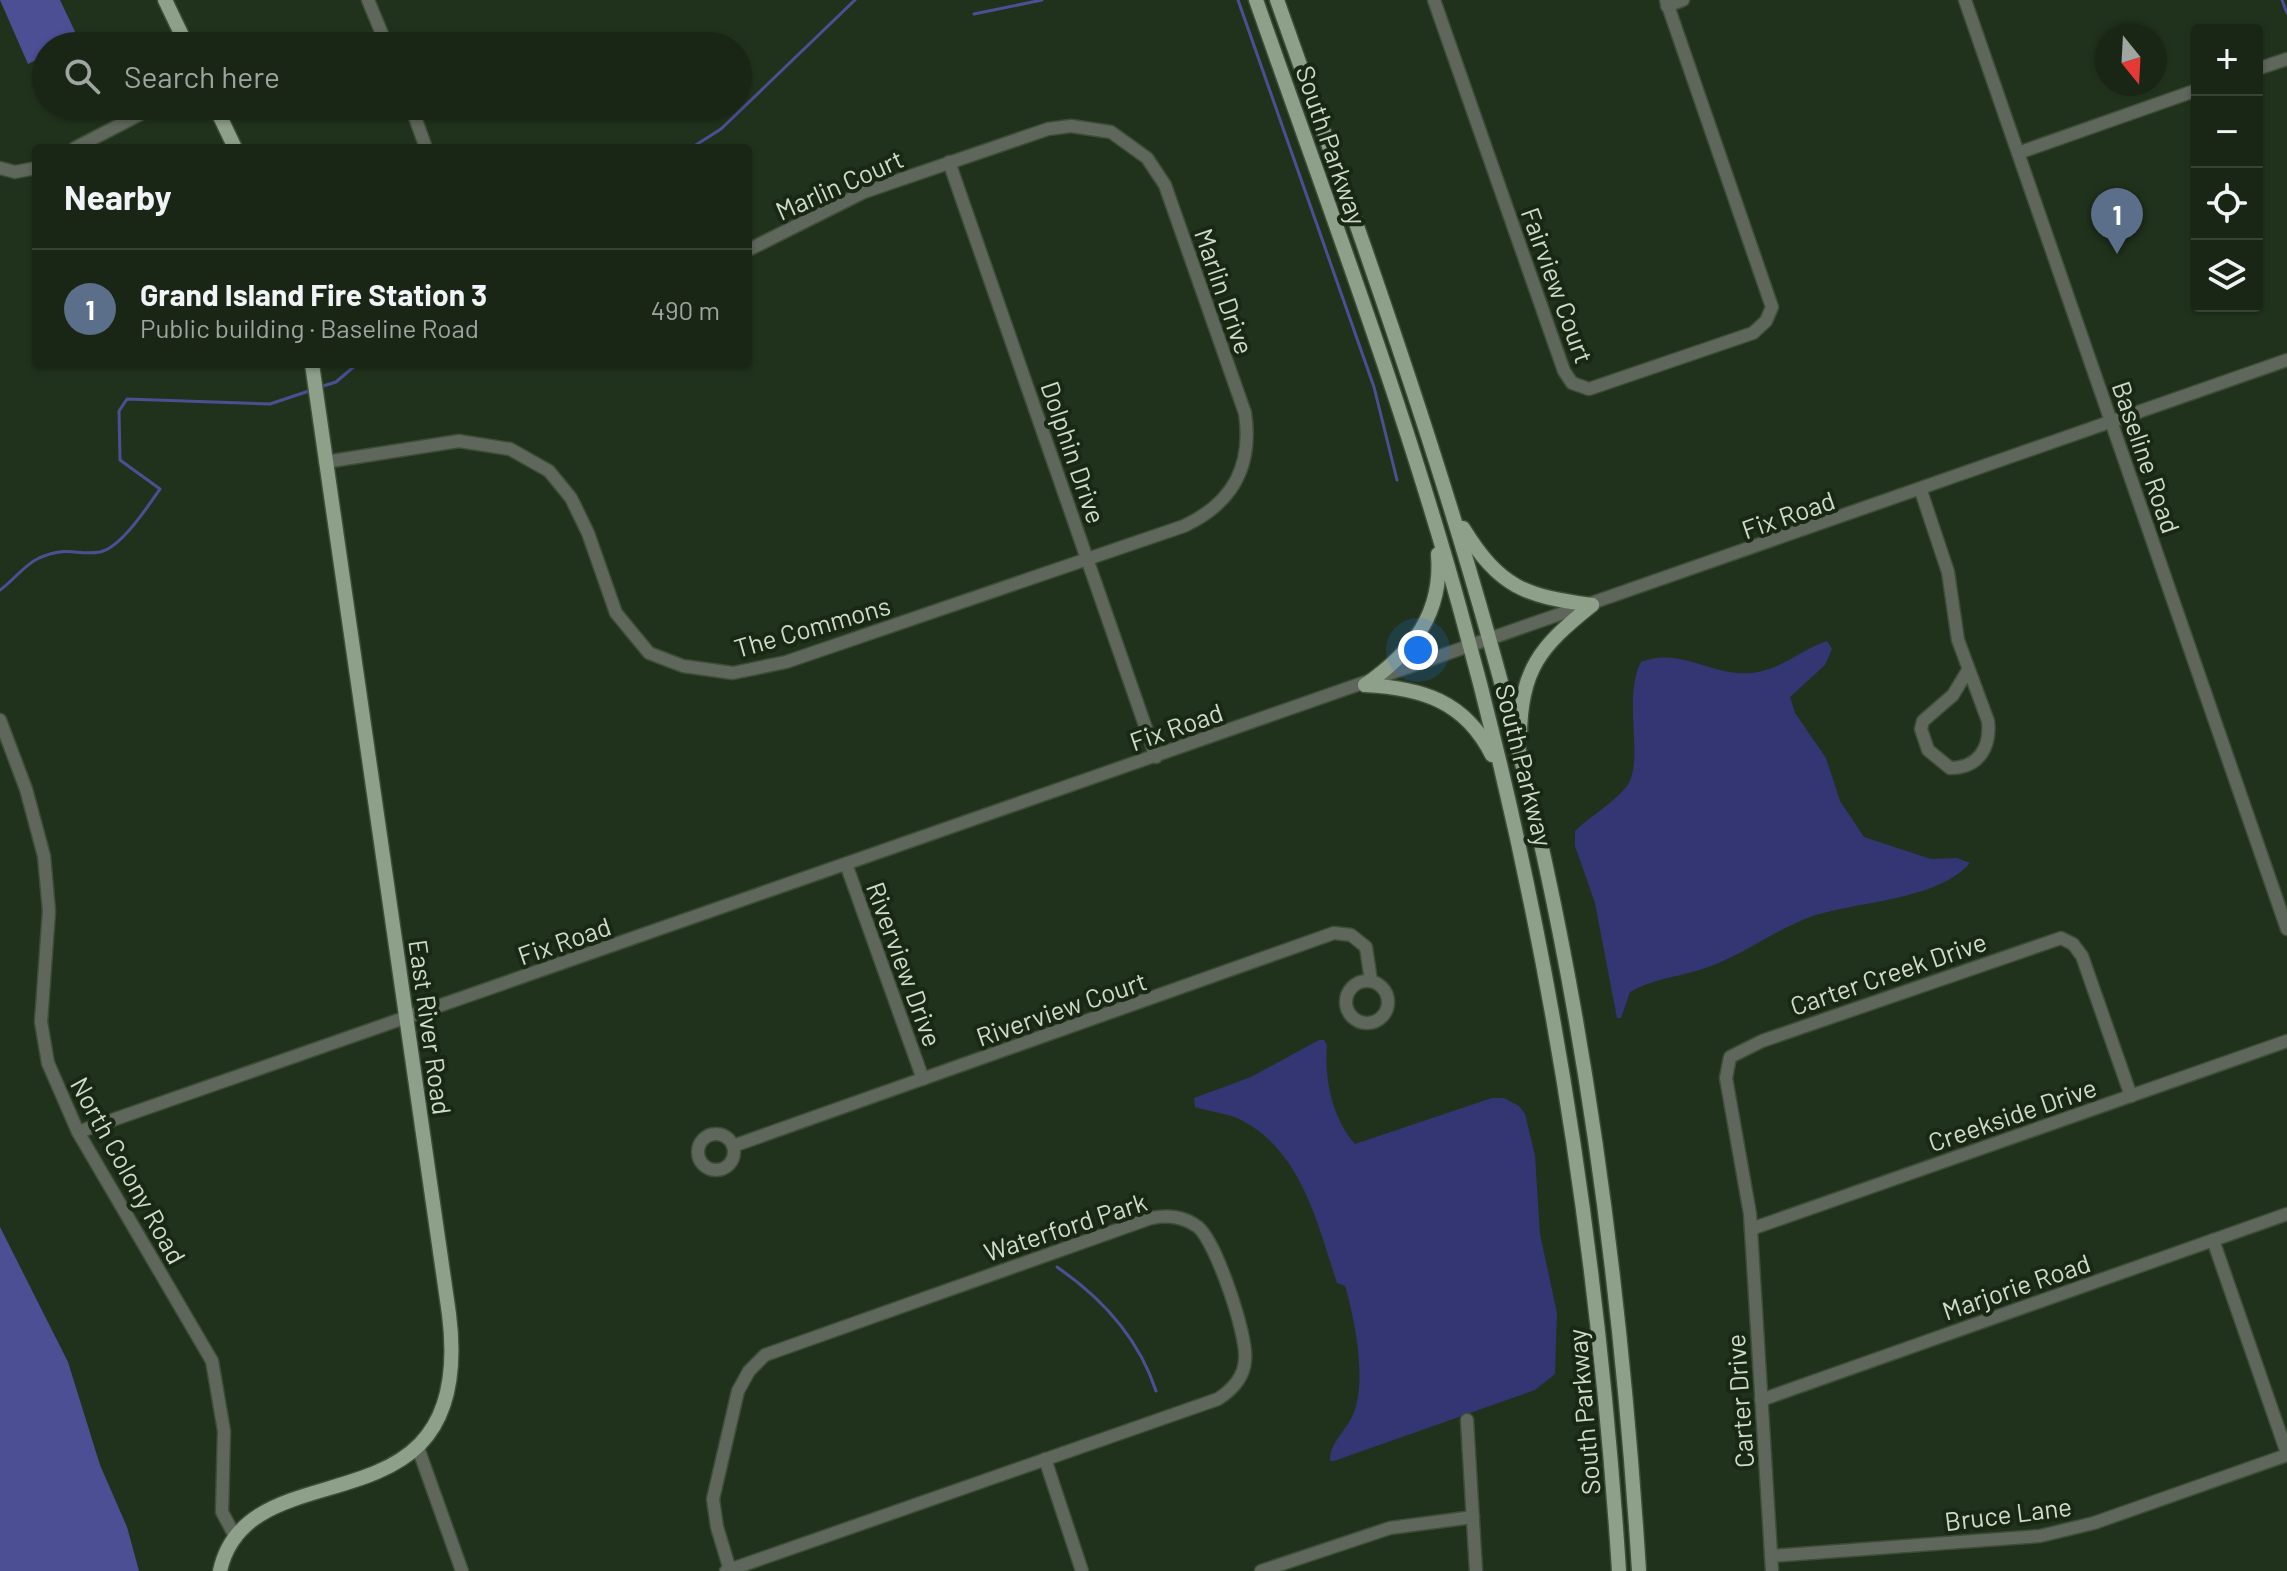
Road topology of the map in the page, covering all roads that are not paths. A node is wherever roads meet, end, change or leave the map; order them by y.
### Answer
1 (165, 0) edge
2 (368, 0) edge
3 (1256, 0) edge
4 (1277, 0) edge
5 (1434, 0) edge
6 (1683, 0) edge
7 (1965, 0) edge
8 (1667, 3) edge
9 (180, 32) edge
10 (381, 32) edge
11 (2287, 59) edge
12 (2263, 67) edge
13 (2191, 92) edge
14 (129, 120) edge
15 (222, 120) edge
16 (416, 120) edge
17 (83, 144) edge
18 (233, 144) edge
19 (425, 144) edge
20 (2018, 153) junction
21 (949, 162) junction
22 (0, 168) edge
23 (32, 169) edge
24 (752, 248) edge
25 (2287, 360) edge
26 (314, 371) edge
27 (2112, 423) junction
28 (325, 462) junction
29 (1921, 491) junction
30 (1453, 511) junction
31 (1432, 513) junction
32 (1088, 560) junction
33 (1592, 605) junction
34 (1489, 640) junction
35 (1471, 647) junction
36 (1968, 670) junction
37 (1365, 685) junction
38 (0, 720) edge
39 (1519, 755) junction
40 (1156, 757) junction
41 (1504, 778) junction
42 (846, 864) junction
43 (2287, 929) edge
44 (1371, 981) dead end
45 (406, 1019) junction
46 (2287, 1041) edge
47 (923, 1079) junction
48 (2131, 1096) junction
49 (78, 1132) junction
50 (733, 1146) dead end
51 (2287, 1214) edge
52 (1751, 1229) junction
53 (2213, 1240) junction
54 (1761, 1400) junction
55 (1467, 1420) dead end
56 (418, 1448) junction
57 (2287, 1454) edge
58 (1045, 1459) junction
59 (1473, 1517) junction
60 (236, 1538) junction
61 (1771, 1556) junction
62 (728, 1570) edge
63 (220, 1571) edge
64 (462, 1571) edge
65 (1082, 1571) edge
66 (1261, 1571) edge
67 (1476, 1571) edge
68 (1619, 1571) edge
69 (1639, 1571) edge
70 (1772, 1571) edge

1 - 9 main road
2 - 10 street
3 - 31 main road, South Parkway
4 - 30 main road, South Parkway
5 - 8 street, Fairview Court
6 - 8 street
7 - 20 street, Baseline Road
11 - 12 street
13 - 20 street
14 - 17 street
15 - 18 main road
16 - 19 street
20 - 27 street, Baseline Road
21 - 24 street, Marlin Court
21 - 32 street, Dolphin Drive
21 - 32 street, Marlin Drive
22 - 23 street
25 - 27 street, Fix Road
26 - 28 main road, East River Road
27 - 29 street, Fix Road
27 - 43 street, Baseline Road
28 - 32 street, The Commons
28 - 45 main road, East River Road
29 - 33 street, Fix Road
29 - 36 street
30 - 33 main road
30 - 34 main road, South Parkway
31 - 35 main road, South Parkway
31 - 37 main road
32 - 40 street, Dolphin Drive
33 - 34 street, Fix Road
33 - 39 main road
34 - 35 street, Fix Road
34 - 39 main road, South Parkway
35 - 37 street, Fix Road
35 - 41 main road, South Parkway
36 - 36 street
37 - 40 street, Fix Road
37 - 41 main road
38 - 49 street, North Colony Road
39 - 69 main road, South Parkway
40 - 42 street, Fix Road
41 - 68 main road, South Parkway
42 - 45 street, Fix Road
42 - 47 street, Riverview Drive
44 - 47 street, Riverview Court
45 - 49 street, Fix Road
45 - 56 main road, East River Road
46 - 48 street, Creekside Drive
47 - 50 street, Riverview Court
48 - 52 street, Creekside Drive
48 - 52 street, Carter Creek Drive
49 - 60 street, North Colony Road
51 - 53 street, Marjorie Road
52 - 54 street, Carter Drive
53 - 54 street, Marjorie Road
53 - 57 street
54 - 61 street, Carter Drive
55 - 59 street
56 - 60 main road, East River Road
56 - 64 street
57 - 61 street, Bruce Lane
58 - 62 street, Waterford Park
58 - 62 street, Waterford Park
58 - 65 street
59 - 66 street
59 - 67 street
60 - 63 main road, East River Road
61 - 70 street, Carter Drive

